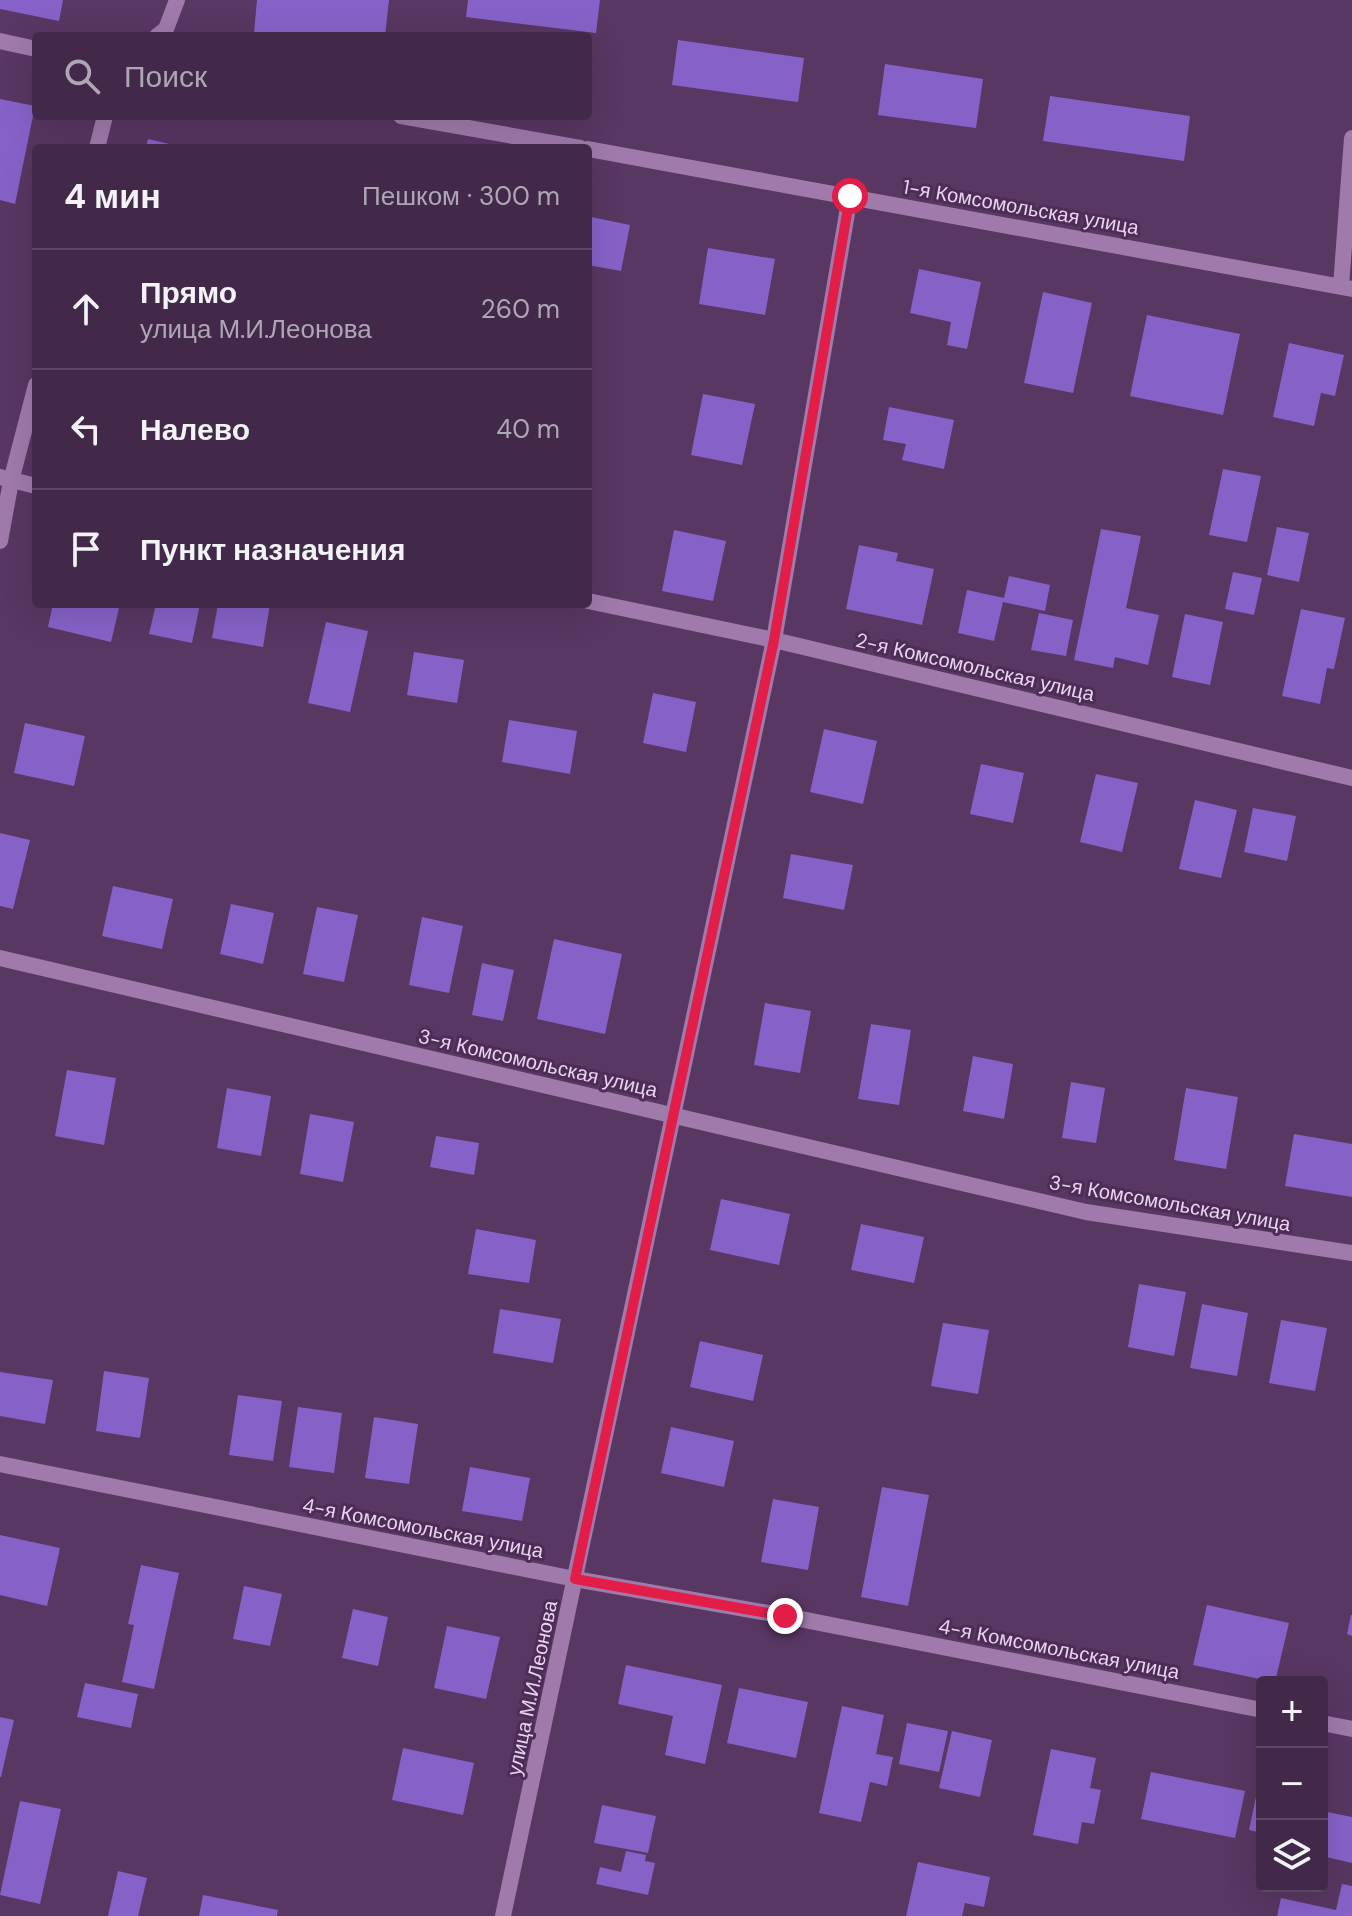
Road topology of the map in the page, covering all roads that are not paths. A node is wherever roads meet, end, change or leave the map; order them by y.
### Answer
1 (177, 0) edge
2 (162, 32) edge
3 (0, 41) edge
4 (32, 48) edge
5 (104, 120) edge
6 (423, 120) edge
7 (1352, 138) edge
8 (98, 144) edge
9 (558, 144) edge
10 (592, 150) edge
11 (850, 196) junction
12 (1346, 288) edge
13 (32, 398) edge
14 (6, 479) edge
15 (32, 485) edge
16 (0, 541) edge
17 (592, 602) edge
18 (774, 640) junction
19 (1352, 778) edge
20 (0, 958) edge
21 (672, 1115) junction
22 (1352, 1253) edge
23 (0, 1464) edge
24 (575, 1579) junction
25 (1256, 1709) edge
26 (1328, 1724) edge
27 (1352, 1729) edge
28 (503, 1916) edge

1 - 2 street
3 - 4 street
5 - 8 street
6 - 9 street
7 - 12 street
10 - 11 street, 1-я Комсомольская улица
11 - 12 street, 1-я Комсомольская улица
11 - 18 street, улица М.И.Леонова
13 - 14 street
14 - 15 street
14 - 16 street
17 - 18 street, 2-я Комсомольская улица
18 - 19 street, 2-я Комсомольская улица
18 - 21 street, улица М.И.Леонова
20 - 21 street, 3-я Комсомольская улица
21 - 22 street, 3-я Комсомольская улица
21 - 24 street, улица М.И.Леонова
23 - 24 street, 4-я Комсомольская улица
24 - 25 street, 4-я Комсомольская улица
24 - 28 street, улица М.И.Леонова
26 - 27 street

